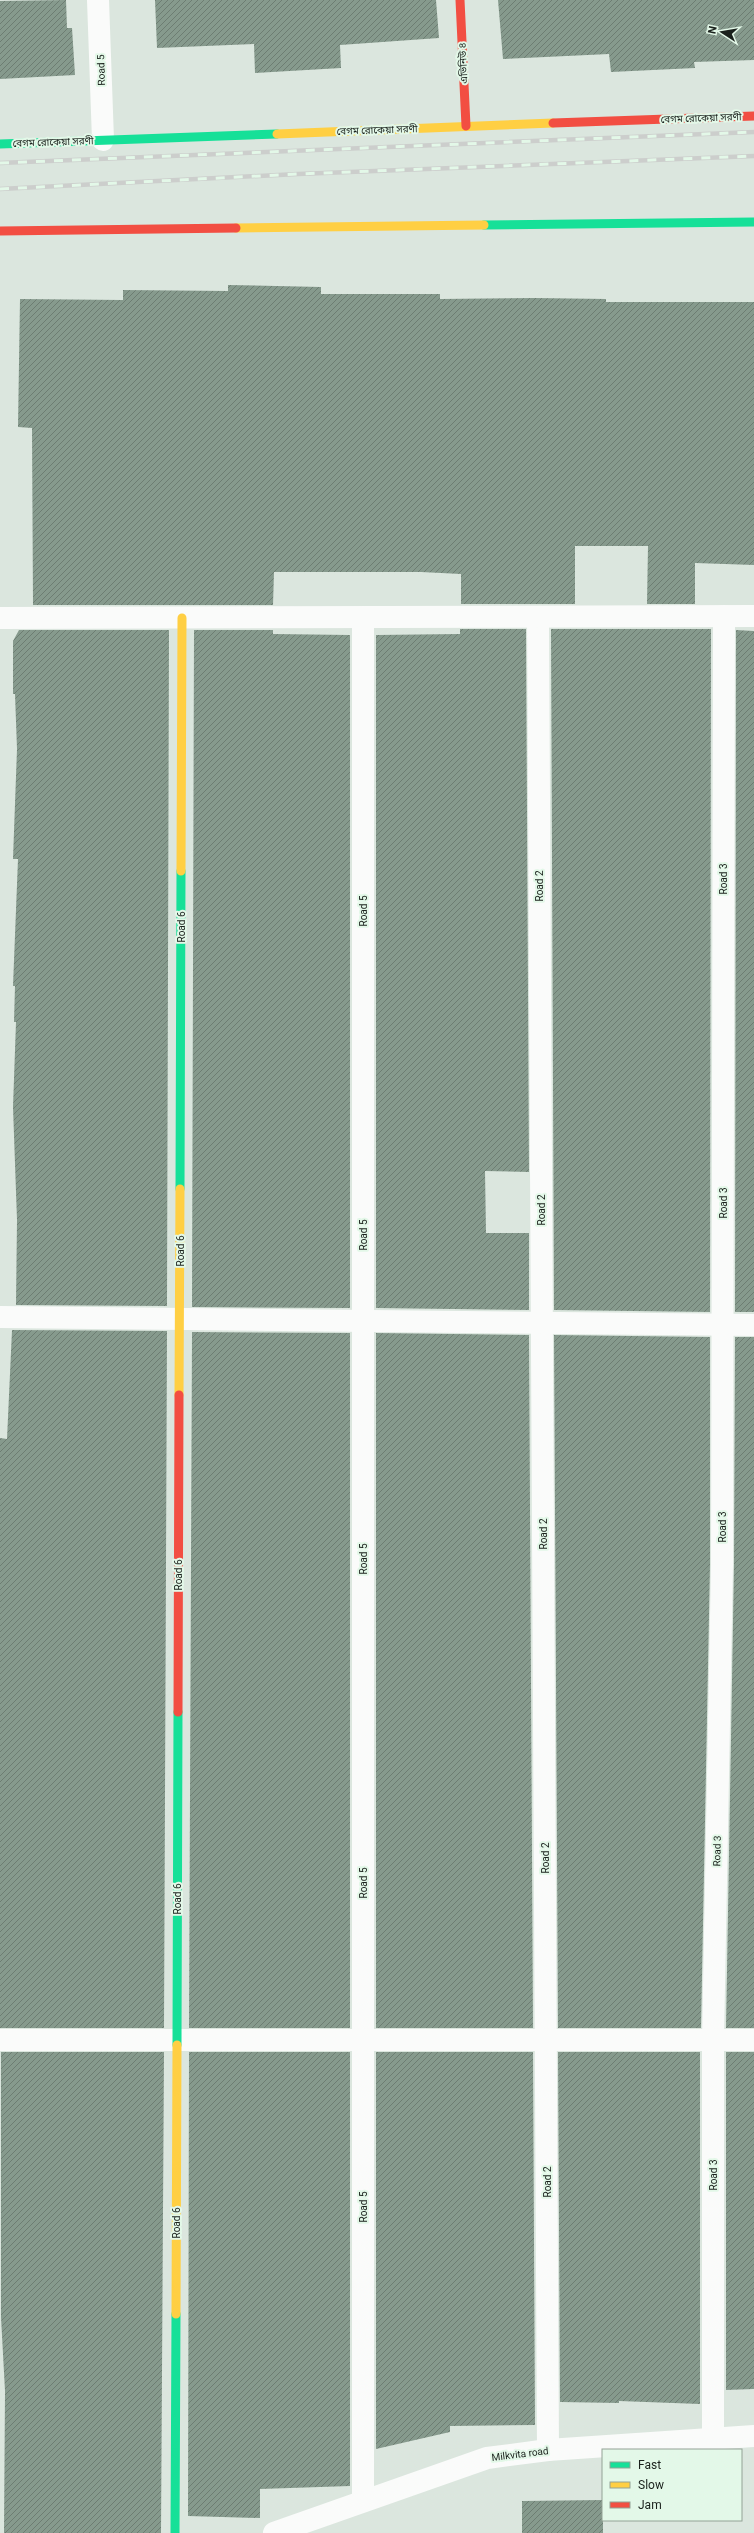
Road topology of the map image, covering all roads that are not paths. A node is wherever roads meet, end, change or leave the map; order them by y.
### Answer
1 (98, 0) edge
2 (460, 0) edge
3 (754, 116) edge
4 (466, 126) junction
5 (103, 140) junction
6 (0, 144) edge
7 (754, 222) edge
8 (0, 231) edge
9 (724, 616) junction
10 (754, 616) edge
11 (538, 617) junction
12 (0, 618) edge
13 (182, 618) junction
14 (363, 618) junction
15 (0, 1317) edge
16 (179, 1319) junction
17 (363, 1321) junction
18 (542, 1322) junction
19 (723, 1324) junction
20 (754, 1325) edge
21 (0, 2040) edge
22 (176, 2040) junction
23 (713, 2040) junction
24 (754, 2040) edge
25 (363, 2041) junction
26 (546, 2041) junction
27 (754, 2436) edge
28 (713, 2438) junction
29 (548, 2450) junction
30 (363, 2501) junction
31 (175, 2533) edge
32 (274, 2533) edge

1 - 5 street, Road 5
2 - 4 street, এভিনিউ ৪
3 - 4 street, বেগম রোকেয়া সরণী
4 - 5 street, বেগম রোকেয়া সরণী
5 - 6 street, বেগম রোকেয়া সরণী
7 - 8 street
9 - 10 street
9 - 11 street
9 - 19 street, Road 3
11 - 14 street
11 - 18 street, Road 2
12 - 13 street
13 - 14 street
13 - 16 street, Road 6
14 - 17 street, Road 5
15 - 16 street
16 - 17 street
16 - 22 street, Road 6
17 - 18 street
17 - 25 street, Road 5
18 - 19 street
18 - 26 street, Road 2
19 - 20 street
19 - 23 street, Road 3
21 - 22 street
22 - 25 street
22 - 31 street, Road 6
23 - 24 street
23 - 26 street
23 - 28 street, Road 3
25 - 26 street
25 - 30 street, Road 5
26 - 29 street, Road 2
27 - 28 street, Milkvita road
28 - 29 street, Milkvita road
29 - 30 street, Milkvita road
30 - 32 street, Milkvita road

